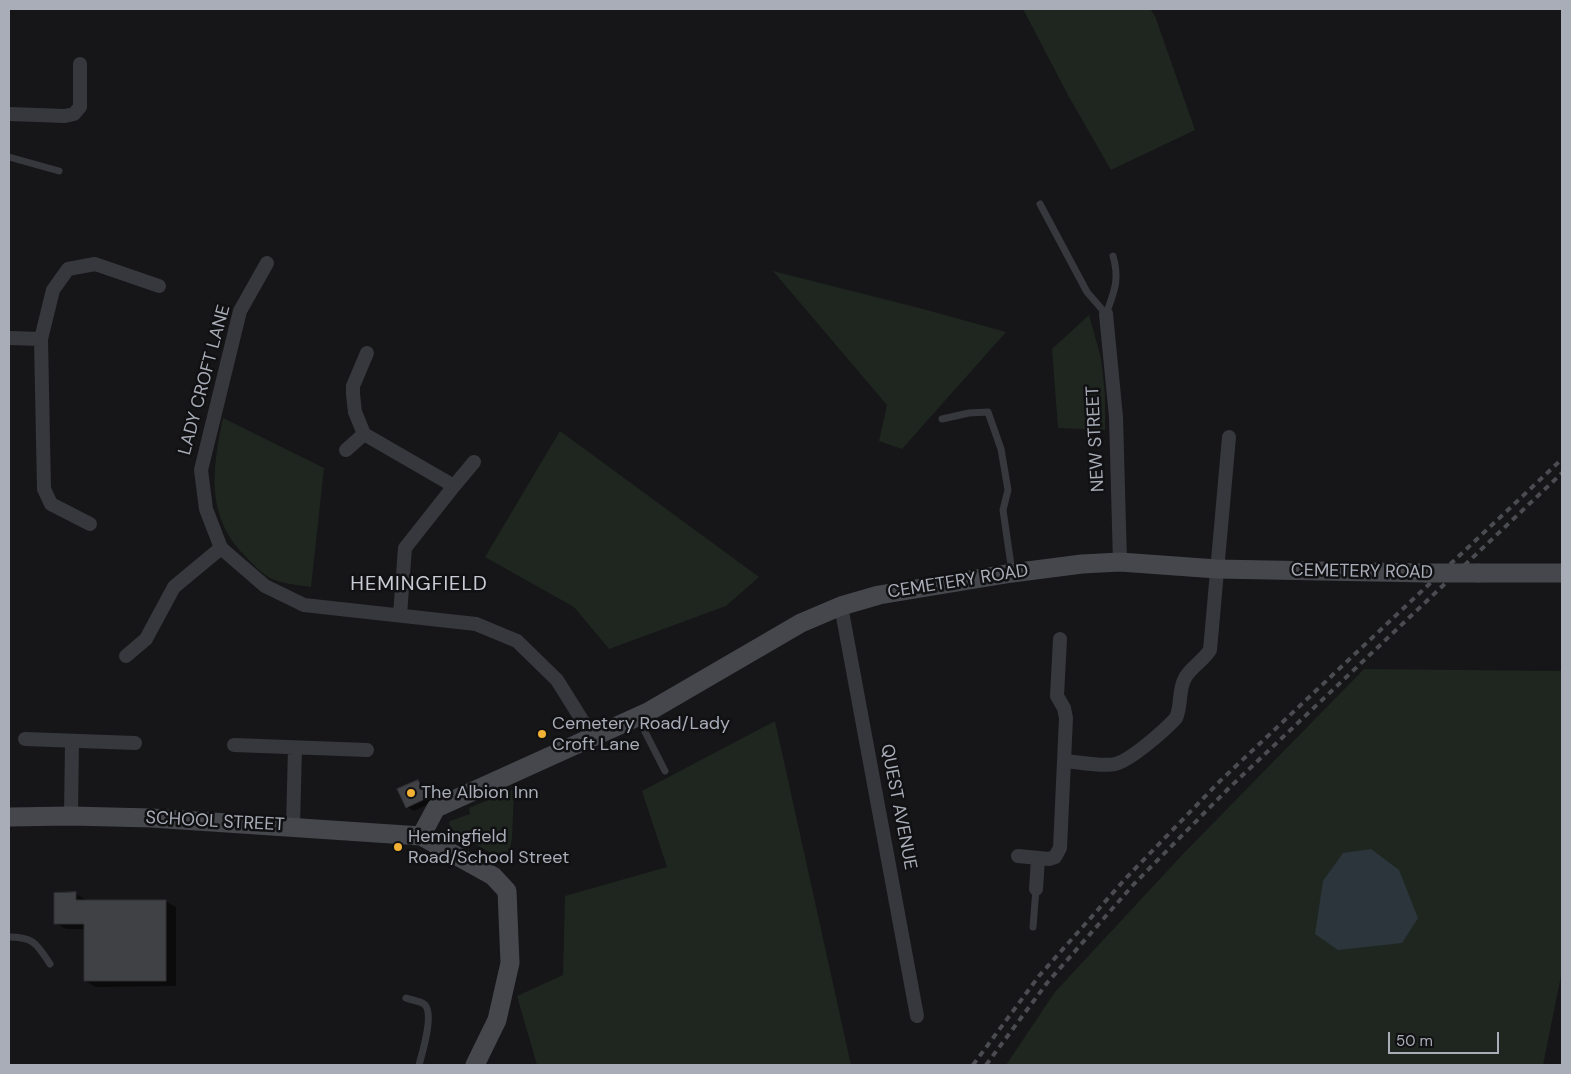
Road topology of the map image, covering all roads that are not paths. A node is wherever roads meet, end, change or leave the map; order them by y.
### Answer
1 (80, 64) dead end
2 (9, 114) edge
3 (9, 157) edge
4 (59, 171) dead end
5 (1040, 204) dead end
6 (1113, 256) dead end
7 (267, 263) dead end
8 (159, 286) dead end
9 (1106, 314) junction
10 (9, 338) edge
11 (41, 339) junction
12 (367, 353) dead end
13 (942, 418) dead end
14 (364, 434) junction
15 (1229, 437) dead end
16 (346, 450) dead end
17 (474, 462) dead end
18 (454, 486) junction
19 (90, 524) dead end
20 (221, 548) junction
21 (1120, 562) junction
22 (1217, 569) junction
23 (1012, 572) junction
24 (1562, 572) edge
25 (841, 606) junction
26 (400, 615) junction
27 (1060, 639) dead end
28 (126, 656) dead end
29 (638, 717) junction
30 (592, 736) junction
31 (25, 739) dead end
32 (72, 741) junction
33 (135, 743) dead end
34 (234, 744) dead end
35 (296, 748) junction
36 (367, 750) dead end
37 (1065, 761) junction
38 (666, 771) dead end
39 (71, 816) junction
40 (9, 817) edge
41 (293, 827) junction
42 (421, 836) junction
43 (1018, 856) dead end
44 (1038, 858) junction
45 (1036, 889) joint
46 (1033, 927) dead end
47 (9, 937) edge
48 (50, 964) dead end
49 (406, 998) dead end
50 (917, 1016) dead end
51 (419, 1065) edge
52 (474, 1065) edge

1 - 2 street
3 - 4 lane
5 - 9 lane
6 - 9 lane
7 - 20 street, LADY CROFT LANE
8 - 11 street
9 - 21 street, NEW STREET
10 - 11 street
11 - 19 street
12 - 14 street
13 - 23 lane
14 - 16 street
14 - 18 street
15 - 22 street
17 - 18 street
18 - 26 street
20 - 26 street, LADY CROFT LANE
20 - 28 street
21 - 22 street, CEMETERY ROAD
21 - 23 street, CEMETERY ROAD
22 - 24 street, CEMETERY ROAD, bridge
22 - 37 street
23 - 25 street, CEMETERY ROAD
25 - 29 street, CEMETERY ROAD
25 - 50 street, QUEST AVENUE
26 - 30 street, LADY CROFT LANE
27 - 37 street
29 - 30 street, CEMETERY ROAD
29 - 38 lane
30 - 42 street, CEMETERY ROAD
31 - 32 street
32 - 33 street
32 - 39 street
34 - 35 street
35 - 36 street
35 - 41 street
37 - 44 street
39 - 40 street, SCHOOL STREET
39 - 41 street, SCHOOL STREET
41 - 42 street, SCHOOL STREET
42 - 52 street
43 - 44 street
44 - 45 street
45 - 46 lane
47 - 48 lane
49 - 51 lane

